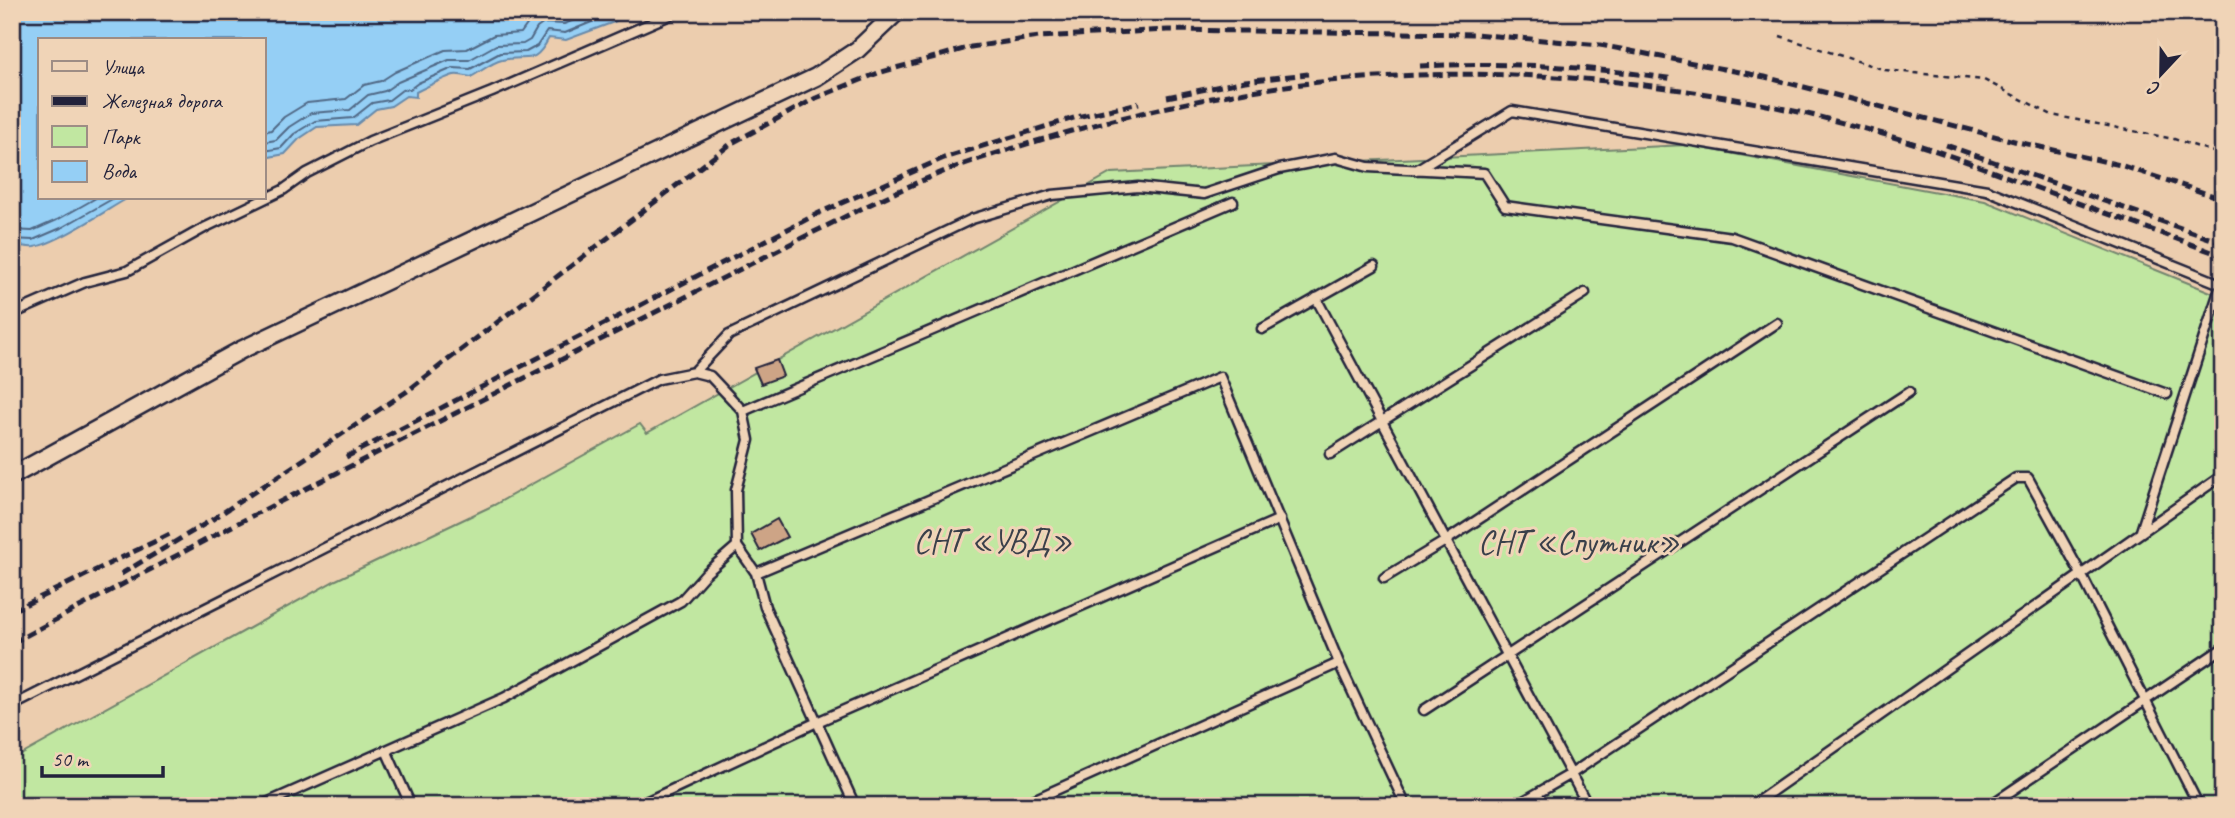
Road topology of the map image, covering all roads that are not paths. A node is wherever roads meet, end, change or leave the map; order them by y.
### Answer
1 (677, 12) edge
2 (897, 12) edge
3 (1416, 170) junction
4 (266, 198) edge
5 (262, 200) edge
6 (1233, 202) dead end
7 (1374, 266) dead end
8 (2222, 285) edge
9 (1585, 293) dead end
10 (1317, 298) junction
11 (12, 314) edge
12 (1777, 323) dead end
13 (1262, 329) dead end
14 (694, 372) junction
15 (1909, 392) dead end
16 (2167, 394) dead end
17 (743, 411) junction
18 (1382, 420) junction
19 (1330, 454) dead end
20 (2223, 475) edge
21 (12, 476) edge
22 (1280, 519) junction
23 (2140, 533) junction
24 (1447, 540) junction
25 (737, 545) junction
26 (756, 573) junction
27 (2081, 574) junction
28 (1384, 578) dead end
29 (2223, 648) edge
30 (1508, 656) junction
31 (1339, 663) junction
32 (2146, 700) junction
33 (12, 706) edge
34 (1424, 710) dead end
35 (817, 722) junction
36 (386, 750) junction
37 (1571, 774) junction
38 (260, 806) edge
39 (411, 806) edge
40 (637, 806) edge
41 (855, 806) edge
42 (1020, 806) edge
43 (1406, 806) edge
44 (1515, 806) edge
45 (1588, 806) edge
46 (1751, 806) edge
47 (1989, 806) edge
48 (2199, 806) edge

1 - 4 lane
2 - 21 street
3 - 8 lane
3 - 14 lane
3 - 16 lane
5 - 11 lane
6 - 17 lane
7 - 10 lane
8 - 23 lane
9 - 18 lane
10 - 13 lane
10 - 18 lane
12 - 24 lane
14 - 17 lane
14 - 33 lane
15 - 30 lane
17 - 25 lane
18 - 19 lane
18 - 24 lane
20 - 23 lane
22 - 26 lane
22 - 31 lane
22 - 35 lane
23 - 27 lane
24 - 28 lane
24 - 30 lane
25 - 26 lane
25 - 36 lane
26 - 35 lane
27 - 32 lane
27 - 37 lane
27 - 46 lane
29 - 32 lane
30 - 34 lane
30 - 37 lane
31 - 42 lane
31 - 43 lane
32 - 47 lane
32 - 48 lane
35 - 40 lane
35 - 41 lane
36 - 38 lane
36 - 39 lane
37 - 44 lane
37 - 45 lane

